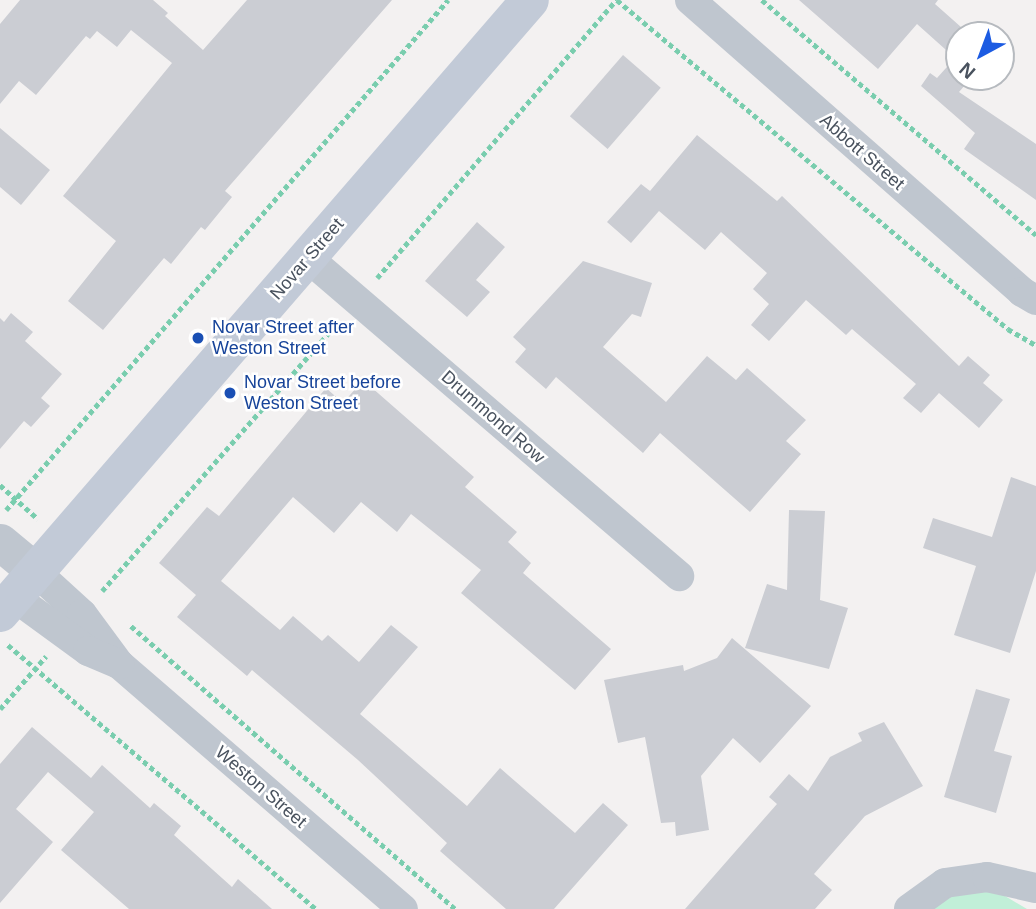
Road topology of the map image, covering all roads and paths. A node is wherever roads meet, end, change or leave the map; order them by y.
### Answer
1 (448, 0) edge
2 (530, 0) edge
3 (617, 0) edge
4 (690, 0) edge
5 (762, 0) edge
6 (1036, 236) edge
7 (308, 258) junction
8 (357, 300) junction
9 (1036, 300) edge
10 (1036, 345) edge
11 (0, 485) edge
12 (15, 498) junction
13 (0, 516) edge
14 (62, 541) junction
15 (0, 542) edge
16 (679, 576) dead end
17 (12, 591) edge
18 (73, 624) junction
19 (129, 624) dead end
20 (0, 638) edge
21 (35, 668) junction
22 (0, 709) edge
23 (1036, 888) edge
24 (316, 909) edge
25 (403, 909) edge
26 (455, 909) edge
27 (909, 909) edge

1 - 12 path
2 - 7 main road, Novar Street
3 - 8 path
3 - 10 path
4 - 9 street, Abbott Street
5 - 6 path
7 - 8 street, Drummond Row
7 - 14 main road, Novar Street
8 - 16 street, Drummond Row
8 - 18 path
11 - 12 path
12 - 13 path
12 - 14 path
14 - 17 main road, Novar Street
15 - 17 street, Weston Street
17 - 18 street, Weston Street
18 - 21 path
18 - 25 street, Weston Street
19 - 26 path
20 - 21 path
21 - 22 path
21 - 24 path
23 - 27 street

